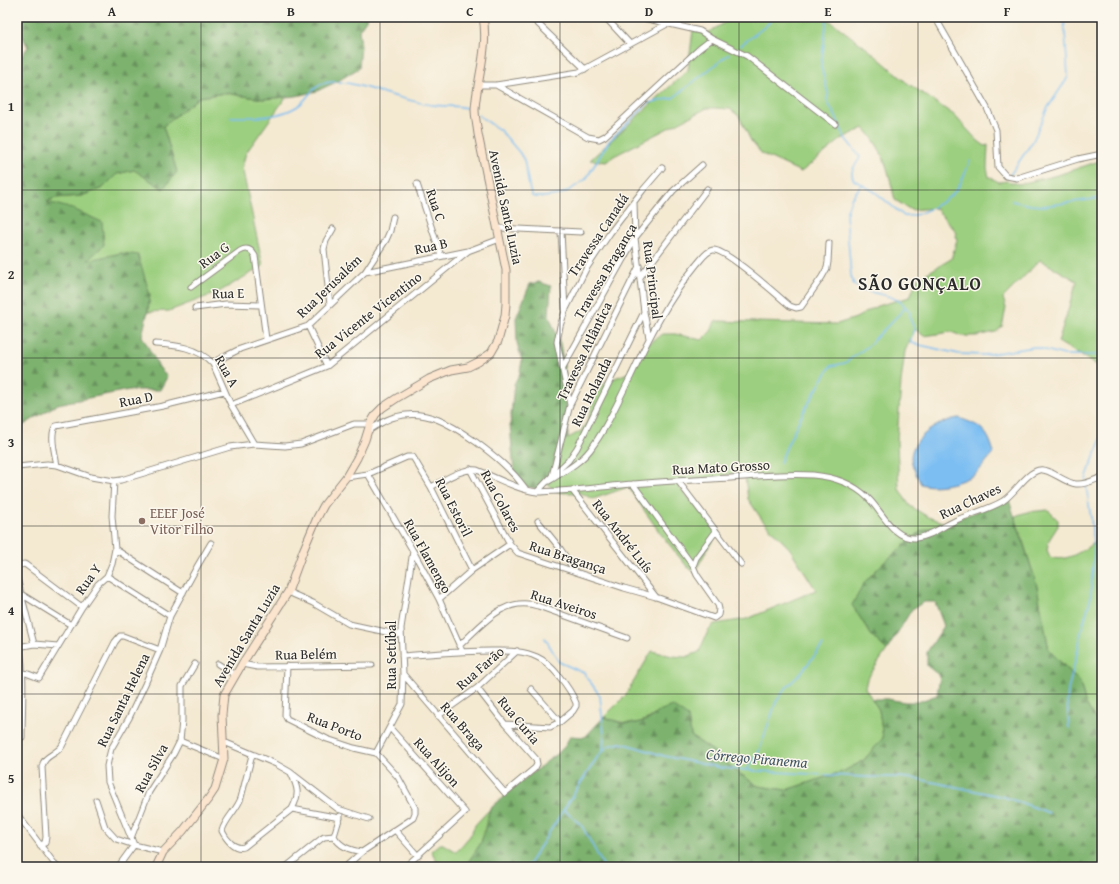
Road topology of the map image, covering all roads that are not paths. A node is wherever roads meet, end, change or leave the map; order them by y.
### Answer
1 (483, 17) edge
2 (531, 17) edge
3 (605, 17) edge
4 (639, 17) edge
5 (680, 17) edge
6 (935, 17) edge
7 (669, 24) junction
8 (712, 39) junction
9 (630, 44) junction
10 (585, 69) junction
11 (478, 85) junction
12 (496, 85) junction
13 (835, 124) dead end
14 (1102, 154) edge
15 (702, 165) dead end
16 (662, 168) dead end
17 (417, 184) dead end
18 (707, 189) dead end
19 (634, 202) junction
20 (393, 217) dead end
21 (498, 228) junction
22 (333, 229) dead end
23 (561, 231) junction
24 (581, 232) dead end
25 (636, 238) junction
26 (500, 240) junction
27 (829, 243) dead end
28 (468, 251) junction
29 (253, 252) joint
30 (441, 256) junction
31 (639, 266) junction
32 (365, 272) junction
33 (640, 276) junction
34 (191, 287) dead end
35 (261, 305) junction
36 (330, 305) junction
37 (195, 308) dead end
38 (565, 311) junction
39 (644, 312) junction
40 (308, 326) junction
41 (649, 338) junction
42 (266, 339) junction
43 (155, 344) dead end
44 (213, 364) junction
45 (327, 366) junction
46 (563, 367) junction
47 (224, 391) junction
48 (231, 405) junction
49 (570, 405) junction
50 (369, 428) junction
51 (254, 444) junction
52 (56, 465) junction
53 (17, 467) edge
54 (470, 469) junction
55 (368, 474) junction
56 (346, 477) junction
57 (1102, 477) edge
58 (550, 478) junction
59 (114, 481) junction
60 (678, 481) junction
61 (633, 484) junction
62 (431, 487) junction
63 (526, 489) junction
64 (572, 490) junction
65 (537, 492) junction
66 (538, 521) dead end
67 (889, 524) joint
68 (716, 531) junction
69 (211, 543) dead end
70 (510, 544) junction
71 (115, 549) junction
72 (413, 551) junction
73 (741, 564) dead end
74 (17, 566) edge
75 (693, 566) junction
76 (472, 570) junction
77 (576, 571) junction
78 (107, 576) junction
79 (17, 578) edge
80 (288, 592) junction
81 (183, 593) junction
82 (21, 594) junction
83 (656, 597) junction
84 (439, 600) junction
85 (82, 607) junction
86 (170, 616) junction
87 (71, 625) junction
88 (400, 635) junction
89 (17, 636) edge
90 (628, 638) dead end
91 (34, 644) junction
92 (58, 646) junction
93 (19, 647) edge
94 (461, 649) junction
95 (160, 650) junction
96 (517, 651) junction
97 (402, 656) junction
98 (195, 664) dead end
99 (218, 664) dead end
100 (242, 664) junction
101 (372, 665) dead end
102 (286, 666) junction
103 (23, 672) junction
104 (403, 674) junction
105 (235, 675) junction
106 (477, 688) junction
107 (532, 689) dead end
108 (438, 716) junction
109 (560, 722) junction
110 (505, 724) junction
111 (390, 728) junction
112 (22, 737) dead end
113 (180, 741) junction
114 (224, 742) junction
115 (376, 753) junction
116 (252, 755) junction
117 (224, 759) junction
118 (535, 768) joint
119 (290, 772) junction
120 (96, 800) dead end
121 (338, 809) junction
122 (292, 810) junction
123 (17, 814) edge
124 (340, 818) junction
125 (369, 819) dead end
126 (395, 830) junction
127 (334, 836) junction
128 (131, 838) junction
129 (40, 845) junction
130 (134, 845) junction
131 (163, 852) junction
132 (362, 852) junction
133 (418, 856) junction
134 (57, 867) edge
135 (118, 867) edge
136 (156, 867) edge
137 (286, 867) edge
138 (345, 867) edge
139 (405, 867) edge

1 - 11 street, Avenida Santa Luzia
2 - 10 street
3 - 9 street
4 - 7 street
5 - 7 street
6 - 14 street
7 - 8 street
7 - 9 street
8 - 12 street
8 - 13 street
9 - 10 street
10 - 12 street
11 - 12 street
11 - 21 street, Avenida Santa Luzia
15 - 25 street, Travessa Bragança
16 - 19 street, Travessa Canadá
17 - 30 street, Rua C
18 - 33 street
19 - 25 street, Rua Principal
19 - 38 street, Travessa Canadá
20 - 32 street, Rua Jerusalém
21 - 23 street
21 - 26 street, Avenida Santa Luzia
22 - 36 street
23 - 24 street
23 - 38 street
25 - 31 street, Rua Principal
25 - 46 street, Travessa Bragança
26 - 28 street, Rua B
26 - 50 street, Avenida Santa Luzia
27 - 41 street, Rua Principal
28 - 30 street, Rua B
28 - 45 street, Rua Vicente Vicentino
29 - 34 street, Rua G
29 - 35 street, Rua E
30 - 32 street, Rua B
31 - 33 street, Rua Principal
31 - 49 street, Travessa Atlântica
32 - 36 street, Rua Jerusalém
33 - 39 street, Rua Principal
35 - 37 street, Rua E
35 - 42 street, Rua E
36 - 40 street, Rua Jerusalém
38 - 46 street, Travessa Canadá
39 - 41 street, Rua Principal
39 - 58 street, Rua Holanda
40 - 42 street, Rua Jerusalém
40 - 45 street
41 - 58 street, Rua Principal
42 - 44 street, Rua Jerusalém
43 - 44 street, Rua A
44 - 47 street, Rua A
45 - 48 street, Rua Vicente Vicentino
46 - 49 street
47 - 48 street, Rua A
47 - 52 street, Rua D
48 - 51 street, Rua A
49 - 58 street, Travessa Atlântica
50 - 51 street
50 - 56 street, Avenida Santa Luzia
50 - 63 street
51 - 59 street
52 - 53 street
52 - 59 street
54 - 62 street
54 - 63 street
54 - 70 street, Rua Colares
55 - 56 street
55 - 62 street, Rua Estoril
55 - 72 street, Rua Flamengo
56 - 80 street, Avenida Santa Luzia
57 - 67 street, Rua Chaves
58 - 65 street
59 - 71 street, Rua Y
60 - 61 street, Rua Mato Grosso
60 - 67 street, Rua Mato Grosso
60 - 68 street
61 - 64 street, Rua Mato Grosso
61 - 75 street
62 - 76 street, Rua Estoril
63 - 65 street
64 - 65 street, Rua Mato Grosso
64 - 83 street, Rua André Luís
66 - 77 street
68 - 73 street
68 - 75 street
69 - 81 street, Rua Santa Helena
70 - 76 street, Rua Bragança
70 - 77 street, Rua Bragança
71 - 78 street, Rua Y
71 - 81 street
72 - 84 street, Rua Flamengo
72 - 88 street, Rua Setúbal
74 - 85 street
75 - 83 street, Rua Bragança
76 - 84 street, Rua Bragança
77 - 83 street, Rua Bragança
78 - 85 street, Rua Y
78 - 86 street
79 - 82 street
80 - 88 street
80 - 100 street, Avenida Santa Luzia
81 - 86 street, Rua Santa Helena
82 - 87 street
82 - 91 street
84 - 94 street, Rua Flamengo
85 - 87 street, Rua Y
86 - 95 street, Rua Santa Helena
87 - 92 street, Rua Y
88 - 97 street, Rua Setúbal
89 - 93 street
90 - 94 street, Rua Aveiros
91 - 92 street
91 - 93 street
92 - 103 street, Rua Y
93 - 103 street
94 - 96 street
94 - 97 street
95 - 128 street, Rua Santa Helena
95 - 129 street
96 - 106 street, Rua Farão
96 - 109 street
97 - 104 street, Rua Setúbal
98 - 113 street, Rua Silva
99 - 105 street
100 - 102 street, Rua Belém
100 - 105 street, Avenida Santa Luzia
101 - 102 street, Rua Belém
102 - 115 street, Rua Porto
103 - 112 street
104 - 108 street, Rua Braga
104 - 111 street, Rua Setúbal
105 - 114 street, Avenida Santa Luzia
106 - 108 street, Rua Farão
106 - 110 street, Rua Curia
107 - 109 street
108 - 118 street, Rua Braga
109 - 110 street
110 - 118 street, Rua Curia
111 - 115 street, Rua Setúbal
111 - 133 street, Rua Alijon
113 - 117 street
113 - 128 street, Rua Silva
114 - 116 street
114 - 117 street, Avenida Santa Luzia
115 - 126 street, Rua Porto
116 - 119 street
116 - 122 street
117 - 131 street, Avenida Santa Luzia
119 - 121 street
119 - 122 street
120 - 130 street
121 - 124 street
121 - 125 street
122 - 124 street
123 - 129 street
124 - 127 street
126 - 132 street
126 - 133 street
127 - 132 street
127 - 137 street
128 - 130 street, Rua Santa Helena
129 - 134 street
130 - 131 street
130 - 135 street
131 - 136 street, Avenida Santa Luzia
132 - 138 street
133 - 139 street

